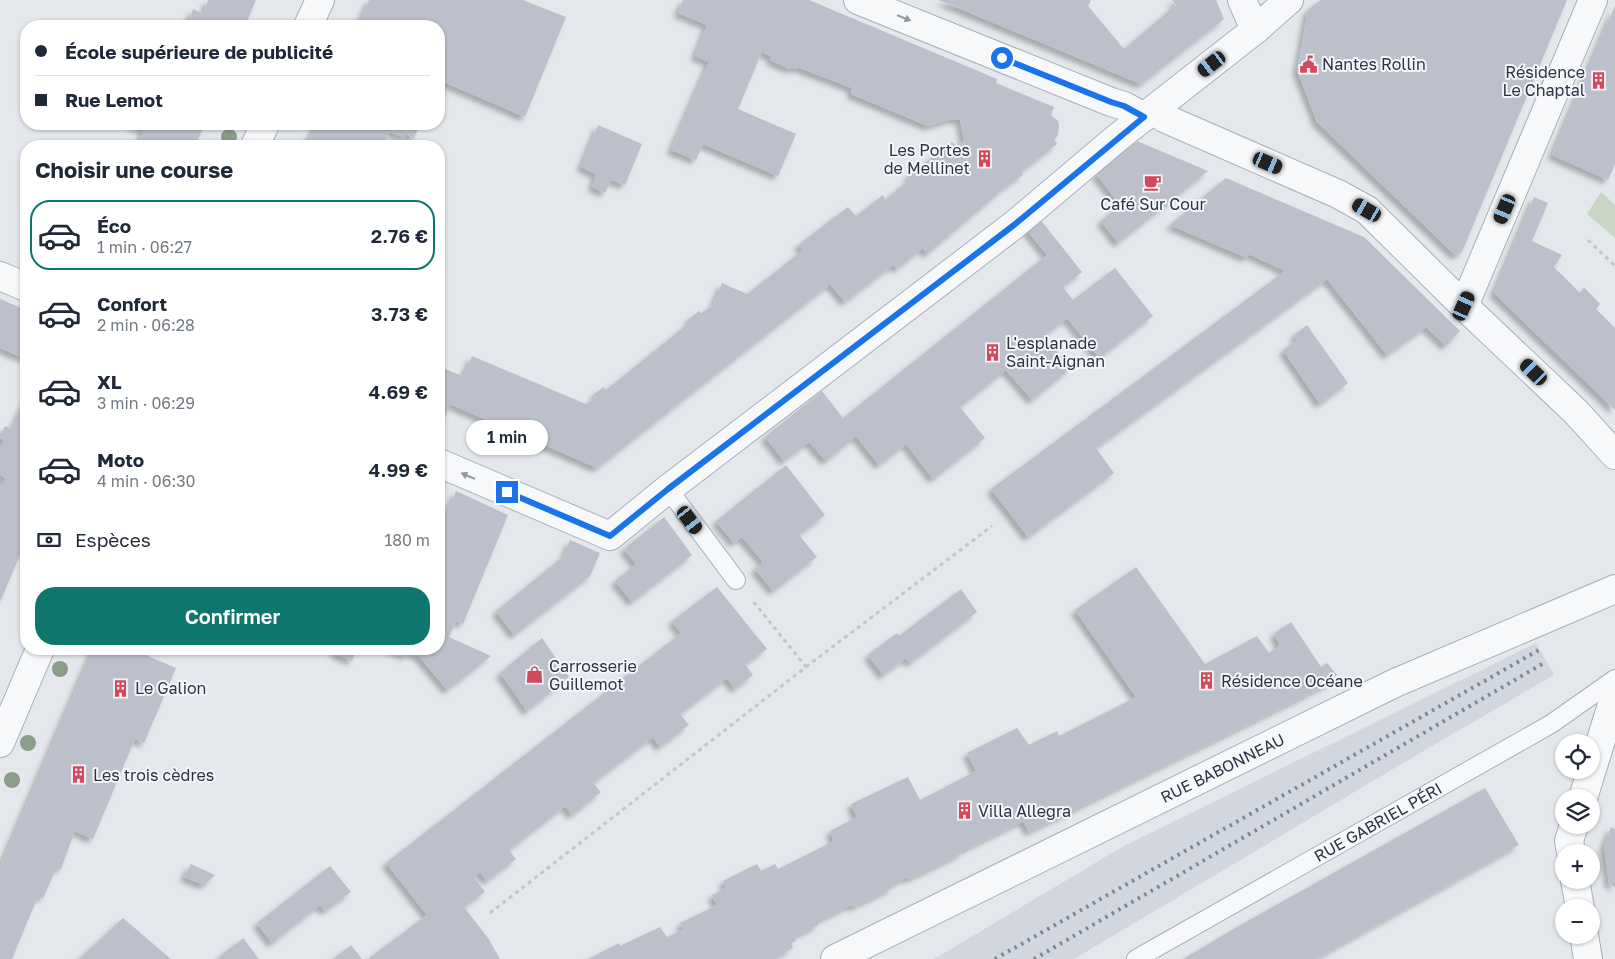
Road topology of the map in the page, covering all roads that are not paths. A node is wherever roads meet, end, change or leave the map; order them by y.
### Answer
1 (320, 0) edge
2 (858, 0) edge
3 (1242, 0) edge
4 (1289, 0) edge
5 (1593, 0) edge
6 (311, 20) edge
7 (1255, 30) junction
8 (1149, 113) junction
9 (0, 276) edge
10 (20, 284) edge
11 (1464, 306) junction
12 (1615, 455) edge
13 (445, 466) edge
14 (668, 489) junction
15 (736, 580) road end
16 (1614, 598) edge
17 (37, 655) edge
18 (1615, 679) edge
19 (1615, 695) edge
20 (0, 744) edge
21 (1586, 789) edge
22 (1586, 944) edge
23 (835, 959) edge
24 (1136, 959) edge
25 (1588, 959) edge

1 - 6 street
2 -> 8 street
3 - 7 street
4 - 7 street
5 - 11 street
7 - 8 street
8 - 11 street
8 - 14 street
9 - 10 street
11 - 12 street
14 -> 13 street
14 - 15 lane
16 - 23 street, RUE BABONNEAU
17 - 20 street
18 - 24 lane, RUE GABRIEL PÉRI
19 - 21 street
22 - 25 street

